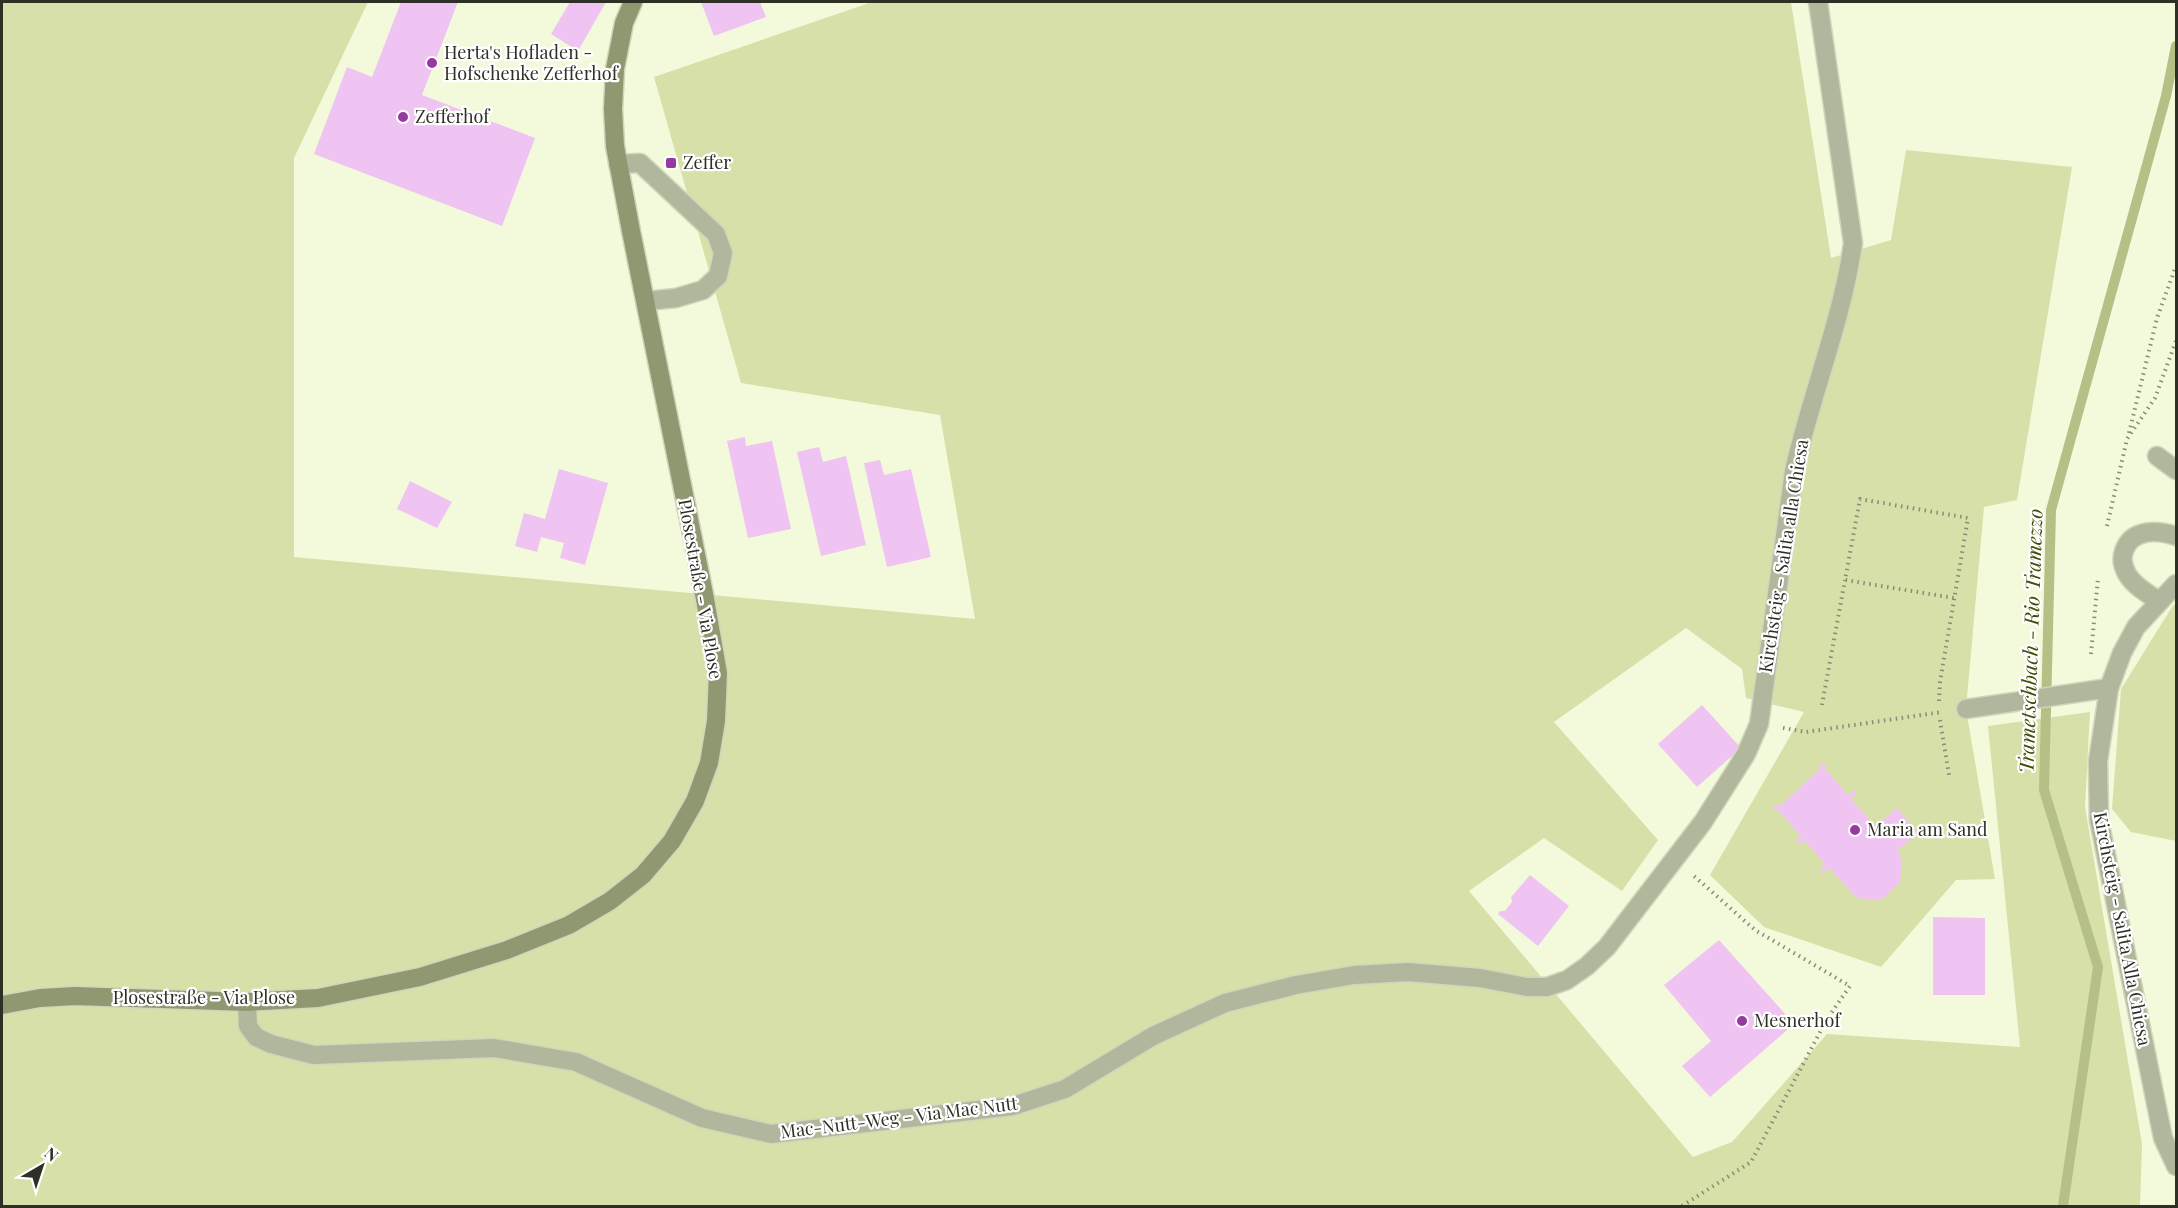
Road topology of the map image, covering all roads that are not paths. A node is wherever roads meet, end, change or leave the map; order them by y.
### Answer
1 (633, 2) edge
2 (1818, 2) edge
3 (618, 164) junction
4 (646, 301) junction
5 (2157, 456) dead end
6 (2176, 470) edge
7 (2176, 536) edge
8 (2176, 584) edge
9 (2159, 602) junction
10 (2109, 688) junction
11 (1966, 709) road end
12 (1567, 980) joint
13 (247, 1002) junction
14 (2, 1005) edge
15 (2176, 1166) edge

1 - 3 street, Plosestraße - Via Plose
2 - 12 street, Kirchsteig - Salita alla Chiesa
3 - 4 street, Plosestraße - Via Plose
3 - 4 street
4 - 13 street, Plosestraße - Via Plose
5 - 6 street
7 - 9 street
8 - 9 street, Kirchsteig - Salita Alla Chiesa
9 - 10 street, Kirchsteig - Salita Alla Chiesa
10 - 11 street
10 - 15 street, Kirchsteig - Salita Alla Chiesa
12 - 13 street, Mac-Nutt-Weg - Via Mac Nutt
13 - 14 street, Plosestraße - Via Plose

